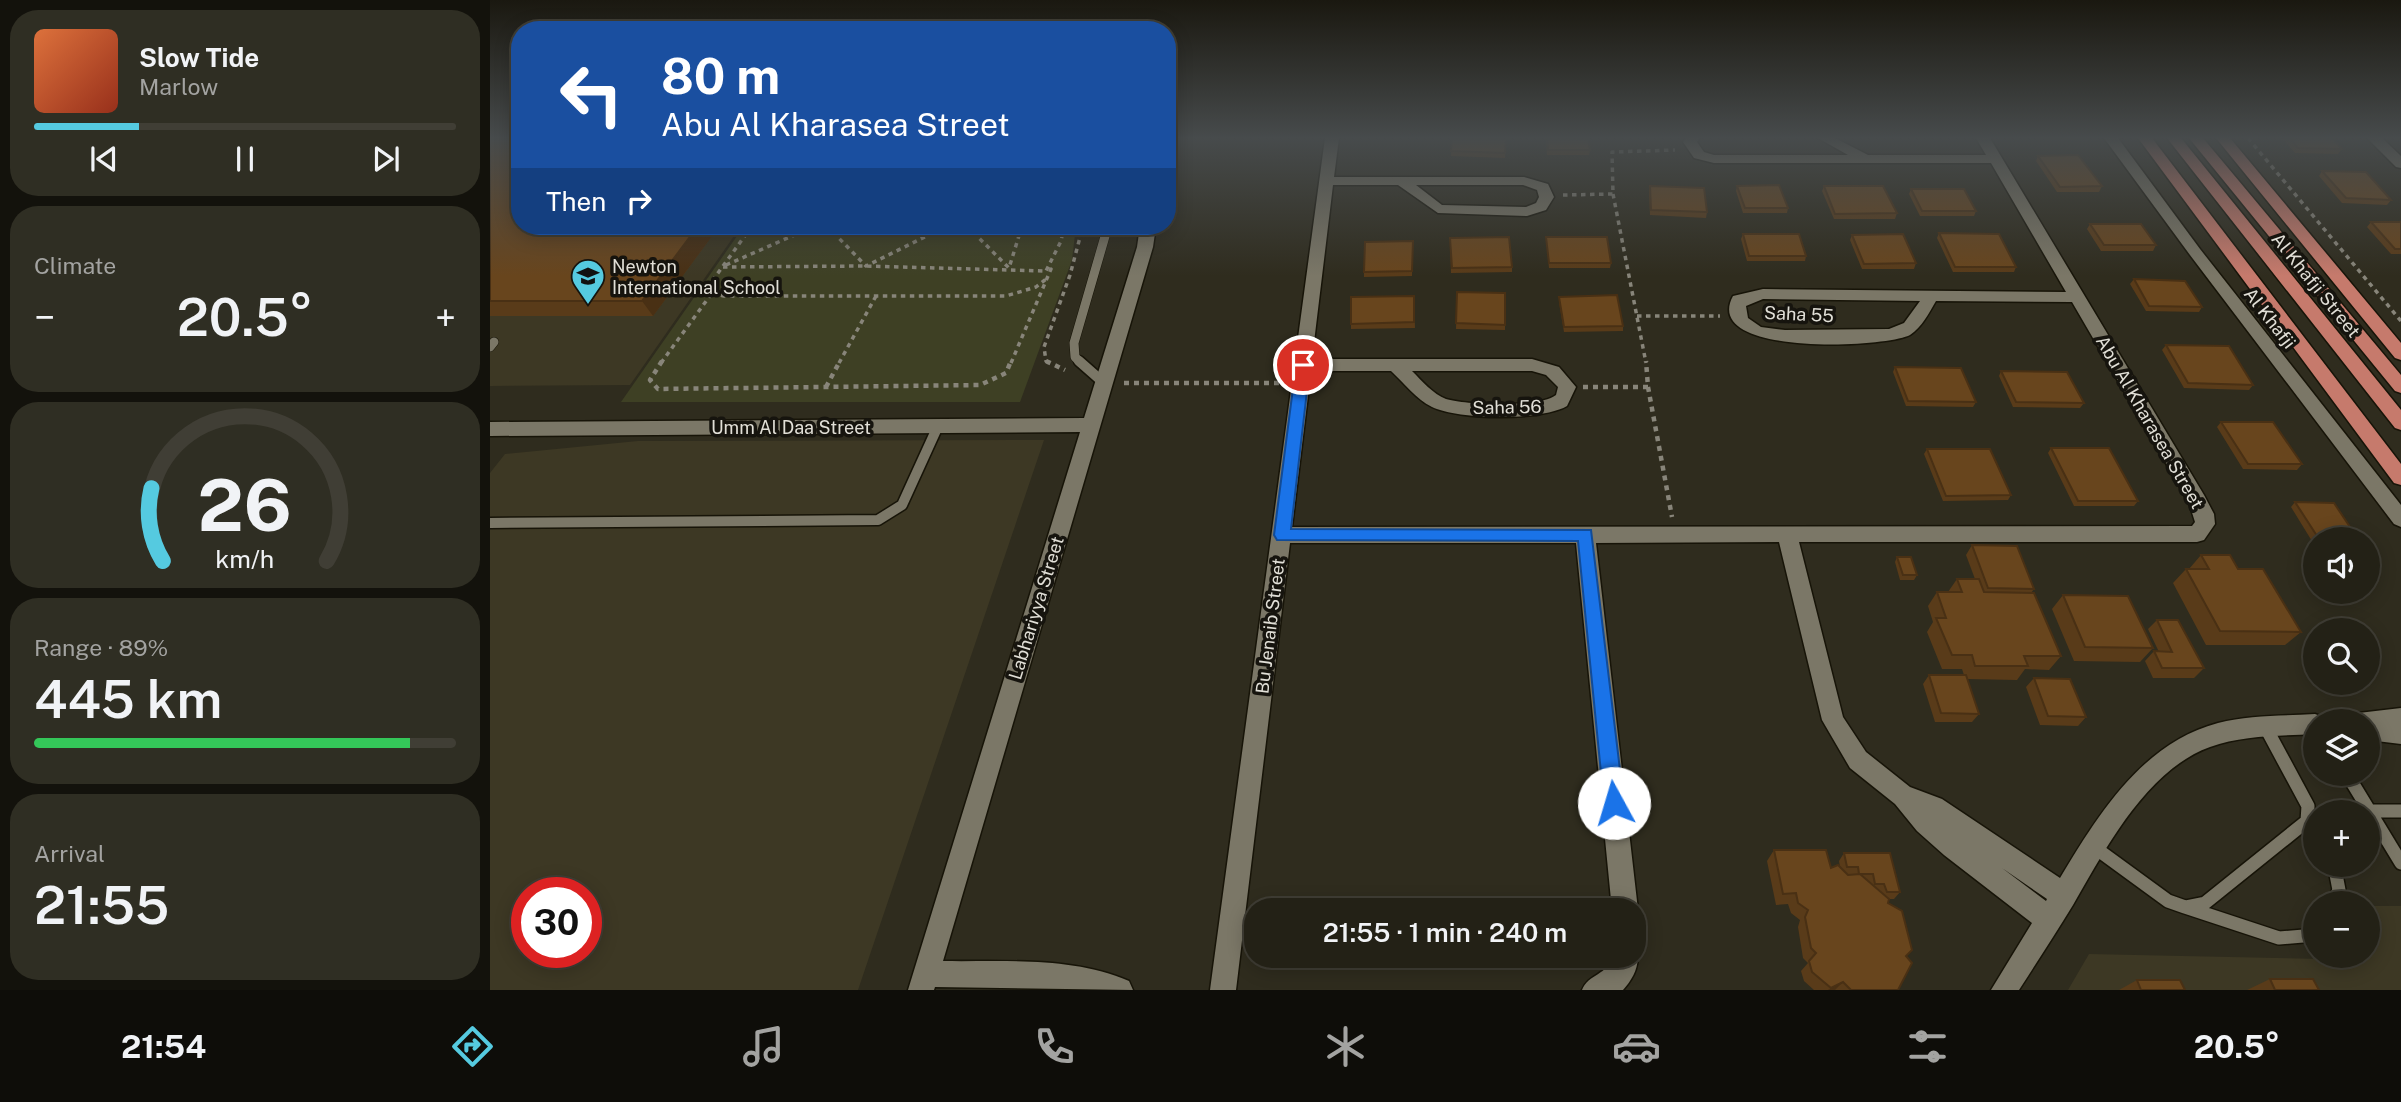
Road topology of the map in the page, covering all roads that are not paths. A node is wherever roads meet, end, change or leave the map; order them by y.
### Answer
1 (1327, 184) edge
2 (1406, 184) edge
3 (1534, 184) edge
4 (2011, 184) edge
5 (2145, 184) edge
6 (2180, 184) edge
7 (2211, 184) edge
8 (2234, 184) edge
9 (2261, 184) edge
10 (1106, 235) edge
11 (1147, 235) edge
12 (1931, 296) junction
13 (2078, 297) junction
14 (2401, 354) edge
15 (1395, 365) junction
16 (1302, 374) junction
17 (1104, 383) junction
18 (2401, 387) edge
19 (2401, 423) edge
20 (1091, 425) junction
21 (938, 426) junction
22 (490, 429) edge
23 (2401, 478) edge
24 (2401, 519) edge
25 (490, 523) edge
26 (1282, 535) junction
27 (1585, 535) junction
28 (1787, 536) junction
29 (2401, 718) edge
30 (2380, 719) edge
31 (2303, 725) edge
32 (2266, 728) junction
33 (2380, 731) edge
34 (2401, 734) edge
35 (1903, 796) junction
36 (2305, 800) edge
37 (2380, 811) edge
38 (2401, 811) edge
39 (2303, 826) edge
40 (2380, 829) edge
41 (2094, 847) junction
42 (2401, 863) edge
43 (2064, 896) junction
44 (1624, 898) edge
45 (2185, 907) junction
46 (2049, 920) junction
47 (2303, 936) edge
48 (1622, 968) edge
49 (923, 982) edge
50 (1120, 990) edge
51 (1223, 990) edge
52 (1595, 990) edge
53 (2004, 990) edge

1 - 16 street, Bu Jenaib Street
2 - 3 street
4 - 13 street, Abu Al Kharasea Street
5 - 24 street, Al Khafji
6 - 23 highway
7 - 19 highway, Al Khafji Street
8 - 18 highway, Al Khafji Street
9 - 14 highway
10 - 17 lane
11 - 17 street, Labhariyya Street
12 - 12 street, Saha 55
12 - 13 street, Saha 55
13 - 28 street, Abu Al Kharasea Street
15 - 15 street, Saha 56
15 - 16 street
16 - 26 street, Bu Jenaib Street
17 - 20 street, Labhariyya Street
20 - 21 street, Umm Al Daa Street
20 - 49 street, Labhariyya Street
21 - 22 street, Umm Al Daa Street
21 - 25 lane
26 - 27 street, Abu Al Kharasea Street
26 - 51 street, Bu Jenaib Street
27 - 28 street, Abu Al Kharasea Street
27 - 44 street
28 - 35 street
29 - 30 street
31 - 32 street
32 - 36 lane
32 - 41 street
33 - 34 street
35 - 43 street
35 - 46 street
37 - 38 lane
39 - 45 lane
40 - 42 lane
41 - 43 street
41 - 45 lane
43 - 46 street
45 - 47 lane
46 - 53 street
48 - 52 street
49 - 50 street

